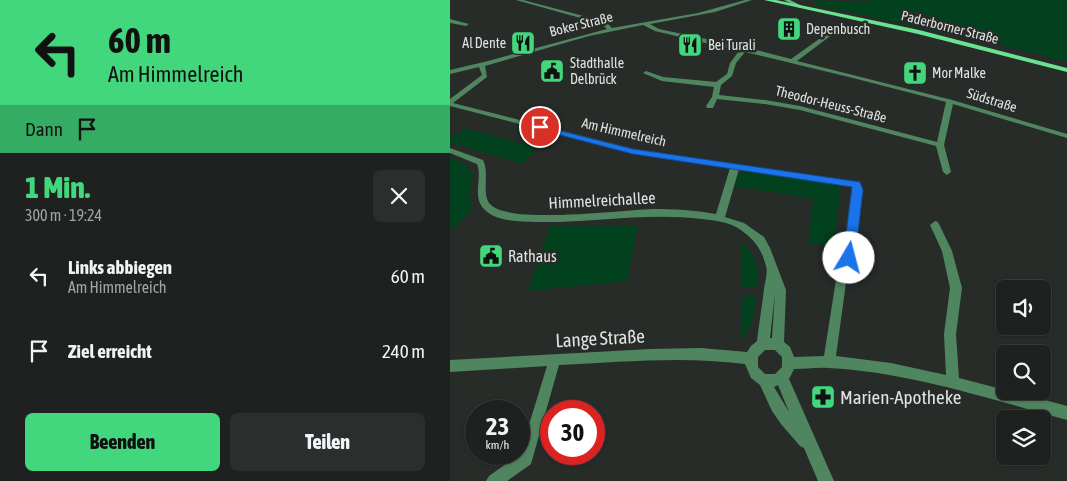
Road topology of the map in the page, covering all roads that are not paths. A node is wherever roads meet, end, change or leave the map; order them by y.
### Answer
1 (518, 0) edge
2 (750, 0) edge
3 (767, 0) edge
4 (786, 0) edge
5 (802, 6) junction
6 (450, 21) edge
7 (644, 23) junction
8 (466, 24) dead end
9 (610, 29) junction
10 (831, 33) dead end
11 (744, 49) junction
12 (794, 61) junction
13 (482, 66) junction
14 (1067, 70) edge
15 (450, 72) edge
16 (646, 74) dead end
17 (718, 84) junction
18 (715, 97) junction
19 (950, 101) junction
20 (450, 103) edge
21 (710, 106) dead end
22 (1067, 136) edge
23 (940, 144) junction
24 (450, 150) edge
25 (735, 167) junction
26 (947, 172) dead end
27 (720, 217) junction
28 (935, 225) dead end
29 (772, 270) junction
30 (763, 343) junction
31 (778, 345) junction
32 (555, 359) junction
33 (751, 359) junction
34 (829, 361) junction
35 (789, 363) junction
36 (450, 366) edge
37 (781, 377) junction
38 (765, 380) junction
39 (954, 383) junction
40 (1067, 413) edge
41 (809, 445) junction
42 (494, 481) edge
43 (826, 481) edge

1 - 9 street
2 - 7 street, Boker Straße
3 - 5 main road, Paderborner Straße
4 - 5 main road
5 - 14 main road, Paderborner Straße
6 - 8 street
7 - 9 street, Boker Straße
7 - 11 street, Südstraße
9 - 13 street, Boker Straße
10 - 12 street
11 - 12 street, Südstraße
11 - 17 street
12 - 19 street, Südstraße
13 - 15 street, Boker Straße
13 - 20 street
16 - 17 street
17 - 18 street
18 - 21 street
18 - 23 street, Theodor-Heuss-Straße
19 - 22 street, Südstraße
19 - 23 street
20 - 25 street, Am Himmelreich
23 - 26 street
24 - 27 street, Himmelreichallee
25 - 27 street
25 - 34 street, Am Himmelreich
27 - 29 street, Himmelreichallee
28 - 39 street
29 - 30 street, Himmelreichallee
29 - 31 street, Himmelreichallee
30 - 31 street
30 - 33 street
31 - 35 street
32 - 33 street, Lange Straße
32 - 36 street, Lange Straße
32 - 42 street
33 - 38 street
34 - 35 street
34 - 39 street
35 - 37 street
37 - 38 street
37 - 41 street
38 - 41 street
39 - 40 street
41 - 43 street

